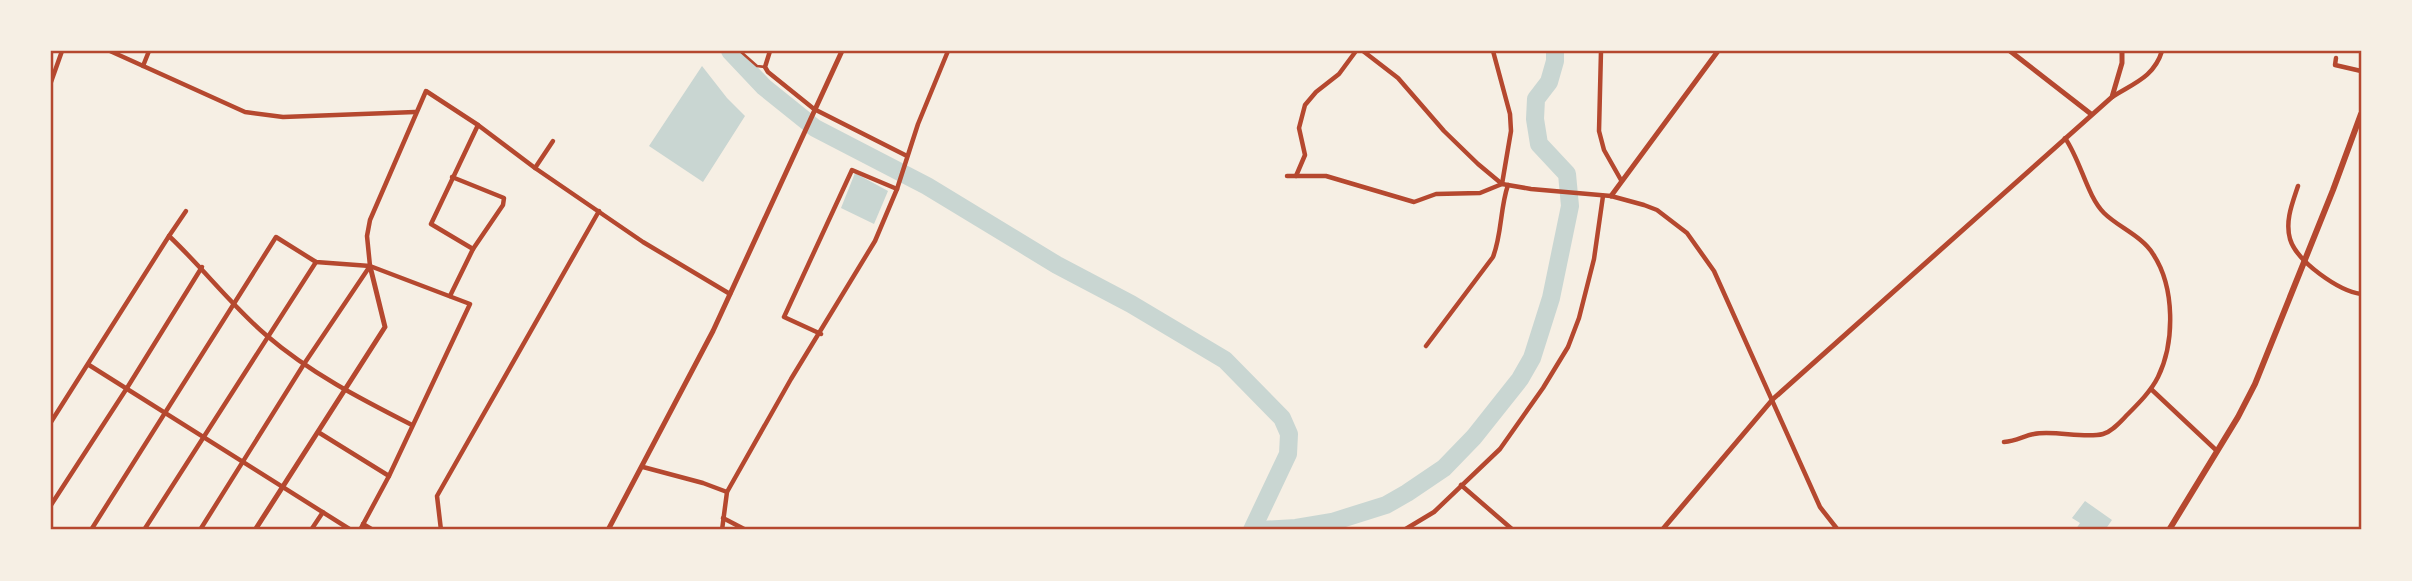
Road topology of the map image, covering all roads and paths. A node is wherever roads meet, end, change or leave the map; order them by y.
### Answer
1 (62, 51) edge
2 (110, 51) edge
3 (149, 51) edge
4 (740, 51) edge
5 (770, 51) edge
6 (842, 51) edge
7 (948, 51) edge
8 (1356, 51) edge
9 (1363, 51) edge
10 (1493, 51) edge
11 (1601, 51) edge
12 (1718, 51) edge
13 (2010, 51) edge
14 (2122, 51) edge
15 (2162, 51) edge
16 (2336, 58) dead end
17 (143, 65) junction
18 (765, 67) junction
19 (2361, 71) edge
20 (51, 82) edge
21 (2112, 97) junction
22 (814, 109) junction
23 (415, 112) junction
24 (2091, 114) junction
25 (2361, 114) edge
26 (478, 125) junction
27 (2358, 127) edge
28 (2065, 138) junction
29 (552, 142) dead end
30 (907, 156) junction
31 (535, 169) junction
32 (1287, 176) dead end
33 (1296, 176) junction
34 (452, 177) junction
35 (1621, 180) junction
36 (1505, 184) junction
37 (2298, 186) dead end
38 (897, 189) junction
39 (1603, 196) junction
40 (1611, 196) junction
41 (186, 211) dead end
42 (599, 211) junction
43 (169, 236) junction
44 (473, 249) junction
45 (2306, 260) junction
46 (316, 262) junction
47 (370, 266) junction
48 (202, 267) junction
49 (730, 294) junction
50 (2361, 294) edge
51 (450, 296) junction
52 (233, 304) junction
53 (821, 334) junction
54 (268, 337) junction
55 (1426, 346) dead end
56 (304, 364) junction
57 (89, 365) junction
58 (127, 388) junction
59 (2151, 389) junction
60 (345, 390) junction
61 (1773, 399) junction
62 (166, 414) junction
63 (51, 422) edge
64 (412, 425) junction
65 (318, 432) junction
66 (204, 438) junction
67 (2004, 442) dead end
68 (2217, 451) junction
69 (243, 463) junction
70 (643, 467) junction
71 (389, 476) junction
72 (1461, 485) junction
73 (282, 488) junction
74 (727, 492) junction
75 (51, 505) edge
76 (323, 512) junction
77 (723, 518) junction
78 (363, 524) junction
79 (91, 530) edge
80 (144, 530) edge
81 (200, 530) edge
82 (255, 530) edge
83 (311, 530) edge
84 (351, 530) edge
85 (360, 530) edge
86 (373, 530) edge
87 (441, 530) edge
88 (608, 530) edge
89 (722, 530) edge
90 (746, 530) edge
91 (1404, 530) edge
92 (1513, 530) edge
93 (1662, 530) edge
94 (1838, 530) edge
95 (2169, 530) edge

1 - 20 street
2 - 17 street
3 - 17 street
4 - 18 street
5 - 18 street
6 - 22 street
7 - 30 street
8 - 33 street
9 - 36 street
10 - 36 street
11 - 35 street
12 - 35 street
13 - 24 street
14 - 21 street
15 - 21 street
16 - 19 street
17 - 23 street
18 - 22 street
21 - 24 street
22 - 30 street
22 - 49 street
23 - 26 street
23 - 47 street
24 - 28 street
25 - 27 main road
26 - 31 street
26 - 34 street
27 - 45 main road
28 - 59 street
28 - 61 street
29 - 31 street
30 - 38 street
31 - 42 street
32 - 33 street
33 - 36 street
34 - 44 street
34 - 44 street
35 - 40 street
36 - 39 street
36 - 55 street
37 - 45 street
38 - 53 street
38 - 53 street
39 - 40 street
39 - 72 street
40 - 61 street
41 - 43 street
42 - 49 street
42 - 87 street
43 - 48 street
43 - 57 street
44 - 51 street
45 - 50 street
45 - 68 main road
46 - 47 street
46 - 52 street
46 - 54 street
47 - 51 street
47 - 56 street
47 - 60 street
48 - 52 street
48 - 58 street
49 - 70 street
51 - 64 street
52 - 54 street
52 - 62 street
53 - 74 street
54 - 56 street
54 - 66 street
56 - 60 street
56 - 69 street
57 - 58 street
57 - 63 street
58 - 62 street
58 - 75 street
59 - 67 street
59 - 68 street
60 - 64 street
60 - 65 street
61 - 93 street
61 - 94 street
62 - 66 street
62 - 79 street
64 - 71 street
65 - 71 street
65 - 73 street
66 - 69 street
66 - 80 street
68 - 95 main road
69 - 73 street
69 - 81 street
70 - 74 street
70 - 88 street
71 - 78 street
72 - 91 street
72 - 92 street
73 - 76 street
73 - 82 street
74 - 77 street
76 - 83 street
76 - 84 street
77 - 89 street
77 - 90 street
78 - 85 street
78 - 86 street

